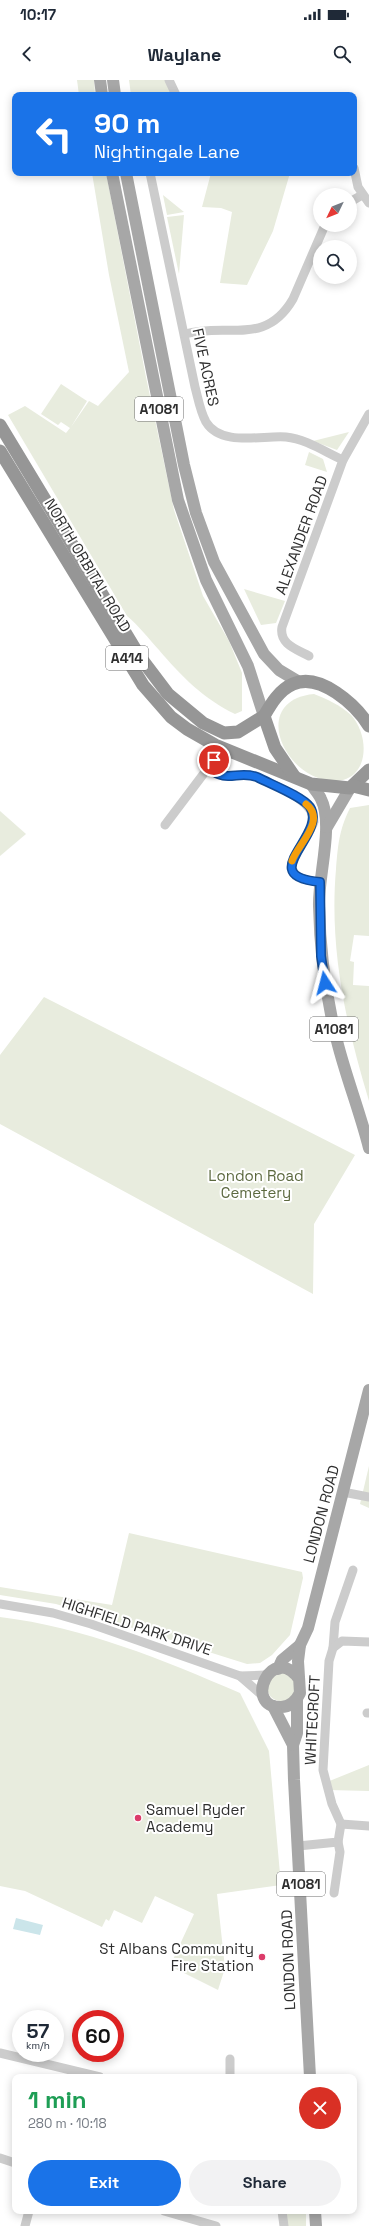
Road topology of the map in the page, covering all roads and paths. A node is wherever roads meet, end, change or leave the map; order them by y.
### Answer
1 (100, 80) edge
2 (113, 80) edge
3 (169, 80) edge
4 (102, 92) edge
5 (115, 92) edge
6 (175, 92) edge
7 (113, 176) edge
8 (127, 176) edge
9 (151, 176) edge
10 (356, 176) edge
11 (362, 195) junction
12 (357, 198) edge
13 (369, 203) edge
14 (322, 232) edge
15 (185, 334) junction
16 (369, 414) edge
17 (0, 425) edge
18 (0, 451) edge
19 (343, 460) junction
20 (308, 656) dead end
21 (299, 682) junction
22 (365, 715) edge
23 (264, 716) junction
24 (369, 726) edge
25 (369, 770) edge
26 (294, 776) junction
27 (311, 784) junction
28 (352, 787) junction
29 (369, 790) edge
30 (165, 825) dead end
31 (327, 827) junction
32 (320, 882) junction
33 (369, 1148) edge
34 (369, 1390) edge
35 (343, 1492) junction
36 (369, 1497) edge
37 (352, 1570) dead end
38 (0, 1604) edge
39 (369, 1642) edge
40 (300, 1645) junction
41 (333, 1648) junction
42 (278, 1668) junction
43 (266, 1675) junction
44 (240, 1676) junction
45 (298, 1679) junction
46 (264, 1697) junction
47 (297, 1700) junction
48 (273, 1706) junction
49 (293, 1745) junction
50 (341, 1824) junction
51 (369, 1826) edge
52 (338, 1842) junction
53 (298, 1846) junction
54 (334, 1893) dead end
55 (0, 2053) edge
56 (230, 2059) dead end
57 (88, 2074) edge
58 (230, 2074) edge
59 (310, 2074) edge
60 (0, 2158) edge
61 (12, 2162) edge
62 (28, 2214) edge
63 (174, 2214) edge
64 (282, 2214) edge
65 (315, 2214) edge
66 (25, 2226) edge
67 (216, 2226) edge
68 (284, 2226) edge
69 (316, 2226) edge

1 - 4 main road
2 - 5 main road
3 - 6 street
7 - 23 main road, A1081
8 - 21 main road, A1081
9 - 15 street, FIVE ACRES
10 - 11 street
11 - 12 street
11 - 13 street
14 - 15 street
15 - 19 street, FIVE ACRES
16 - 19 street, ALEXANDER ROAD
17 - 23 highway, NORTH ORBITAL ROAD / A414
18 - 26 highway, NORTH ORBITAL ROAD / A414
19 - 20 street, ALEXANDER ROAD
21 - 22 highway
21 - 23 highway
22 - 24 highway
23 - 26 highway
25 - 28 highway
26 - 27 highway, NORTH ORBITAL ROAD
27 - 28 highway, NORTH ORBITAL ROAD
27 - 31 main road, A1081
28 - 29 highway
28 - 31 main road, A1081
30 - 32 street
31 - 32 main road, A1081
32 - 33 main road, A1081
34 - 35 main road, LONDON ROAD / A1081
35 - 36 street
35 - 40 main road, LONDON ROAD / A1081
37 - 41 street
38 - 44 street, HIGHFIELD PARK DRIVE
39 - 41 street
40 - 42 main road, LONDON ROAD / A1081
40 - 45 main road, LONDON ROAD / A1081
41 - 50 street, WHITECROFT
42 - 43 main road, LONDON ROAD / A1081
42 - 45 main road
43 - 44 street, HIGHFIELD PARK DRIVE
43 - 46 main road
44 - 46 street, HIGHFIELD PARK DRIVE
45 - 47 main road, LONDON ROAD / A1081
46 - 48 main road, LONDON ROAD / A1081
47 - 48 main road
47 - 49 main road, LONDON ROAD / A1081
48 - 49 main road, LONDON ROAD / A1081
49 - 53 main road, LONDON ROAD / A1081
50 - 51 street
50 - 52 street
52 - 53 street
52 - 54 street
53 - 59 main road, LONDON ROAD / A1081
55 - 57 street
56 - 58 street
60 - 61 street
62 - 66 street
63 - 67 street
64 - 68 street
65 - 69 main road

